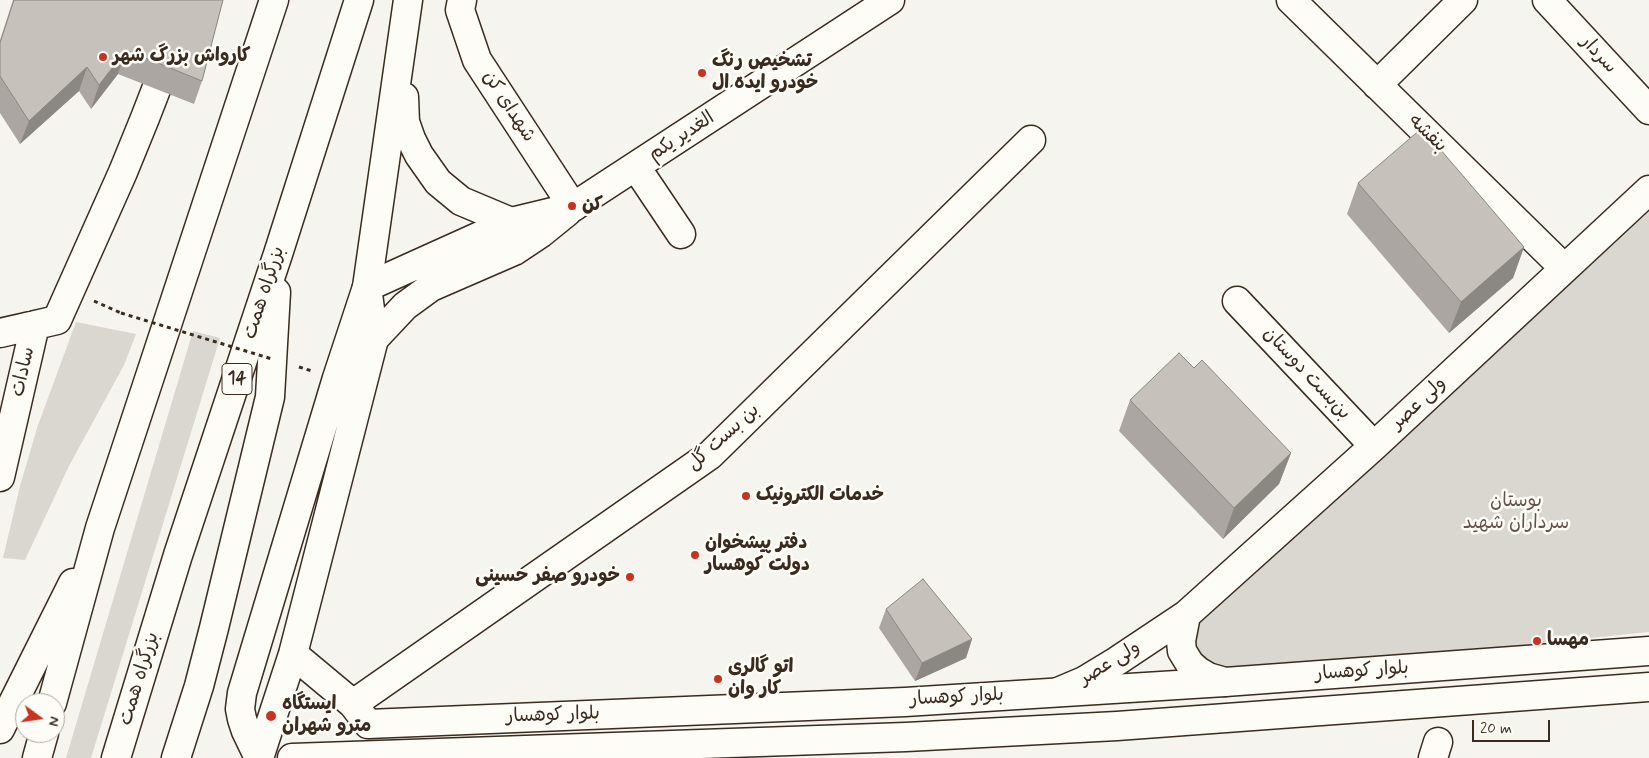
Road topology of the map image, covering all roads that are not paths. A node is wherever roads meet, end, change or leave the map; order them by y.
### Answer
1 (183, 0) edge
2 (274, 0) edge
3 (359, 0) edge
4 (408, 0) edge
5 (462, 0) edge
6 (890, 0) edge
7 (1291, 0) edge
8 (1463, 0) edge
9 (1547, 0) edge
10 (403, 44) junction
11 (1377, 85) junction
12 (1649, 110) edge
13 (1031, 140) dead end
14 (636, 167) junction
15 (1649, 190) edge
16 (574, 207) junction
17 (511, 222) junction
18 (681, 234) dead end
19 (278, 254) junction
20 (1564, 268) junction
21 (368, 287) junction
22 (1238, 301) dead end
23 (46, 322) junction
24 (0, 332) edge
25 (374, 339) junction
26 (1374, 446) junction
27 (0, 476) edge
28 (100, 528) junction
29 (1186, 615) junction
30 (1649, 651) edge
31 (293, 654) junction
32 (1225, 682) junction
33 (1649, 687) edge
34 (55, 693) edge
35 (1056, 693) junction
36 (360, 714) junction
37 (0, 729) edge
38 (41, 743) edge
39 (368, 755) junction
40 (425, 756) edge
41 (37, 758) edge
42 (116, 758) edge
43 (176, 758) edge
44 (259, 758) edge
45 (292, 758) edge

1 - 23 main road, سادات
2 - 28 main road
3 - 19 main road, بزرگراه همت / 14
4 - 10 main road
5 - 16 main road, شهدای کن
6 - 14 main road, الغدیر یکم
7 - 11 main road, بنفشه
8 - 11 main road
9 - 12 main road, سردار
10 - 17 main road
10 - 21 main road
11 - 20 main road, بنفشه
13 - 36 main road, بن بست گل
14 - 16 main road, الغدیر یکم
14 - 18 main road
15 - 20 main road, ولی عصر
16 - 17 main road
16 - 25 main road
17 - 21 main road
19 - 42 main road, بزرگراه همت / 14
19 - 43 main road
20 - 26 main road, ولی عصر
21 - 25 main road
21 - 44 main road
22 - 26 main road, بن‌بست دوستان
23 - 24 main road
23 - 27 main road, سادات
25 - 31 main road
26 - 29 main road, ولی عصر
28 - 34 main road
28 - 37 main road
29 - 32 main road
29 - 35 main road, ولی عصر
30 - 32 main road, بلوار کوهسار
31 - 36 main road
31 - 44 main road
32 - 35 main road, بلوار کوهسار
33 - 40 main road, بلوار کوهسار
35 - 36 main road, بلوار کوهسار
36 - 39 main road
38 - 41 main road
39 - 40 main road, بلوار کوهسار
39 - 45 main road, بلوار کوهسار

